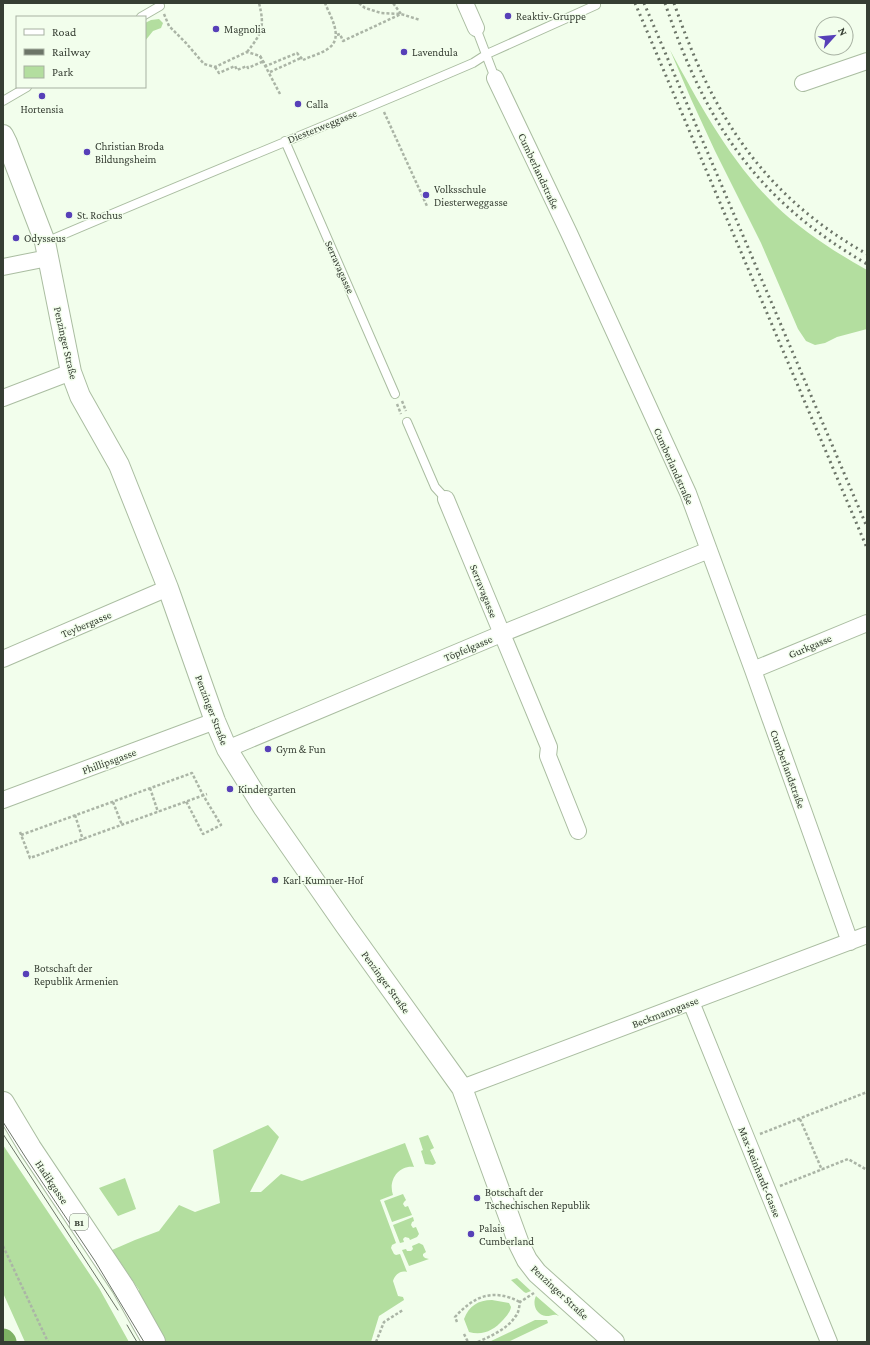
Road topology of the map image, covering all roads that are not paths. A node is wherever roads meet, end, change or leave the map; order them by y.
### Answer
1 (465, 3) edge
2 (596, 5) dead end
3 (160, 6) road end
4 (143, 16) edge
5 (476, 28) joint
6 (487, 54) junction
7 (867, 61) edge
8 (495, 78) joint
9 (803, 83) dead end
10 (25, 88) edge
11 (3, 101) edge
12 (3, 135) edge
13 (285, 141) junction
14 (47, 250) junction
15 (3, 268) edge
16 (71, 372) junction
17 (395, 394) road end
18 (3, 398) edge
19 (408, 422) road end
20 (446, 499) joint
21 (710, 550) junction
22 (168, 588) junction
23 (867, 623) edge
24 (501, 634) junction
25 (3, 659) edge
26 (753, 670) junction
27 (215, 721) junction
28 (227, 749) junction
29 (3, 800) edge
30 (578, 830) dead end
31 (867, 935) edge
32 (850, 942) junction
33 (691, 1002) junction
34 (462, 1088) junction
35 (3, 1103) edge
36 (154, 1342) edge
37 (614, 1342) edge
38 (829, 1342) edge

1 - 5 street, Cumberlandstraße
2 - 6 lane, Diesterweggasse
3 - 4 lane
5 - 6 lane, Cumberlandstraße
6 - 8 lane, Cumberlandstraße
6 - 13 lane, Diesterweggasse
7 - 9 street
8 - 21 street, Cumberlandstraße
10 - 11 lane
12 - 14 street, Penzinger Straße
13 - 14 lane, Diesterweggasse
13 - 17 lane, Serravagasse
14 - 15 street, Diesterweggasse
14 - 16 street, Penzinger Straße
16 - 18 street
16 - 22 street, Penzinger Straße
19 - 20 lane, Serravagasse
20 - 24 street, Serravagasse
21 - 24 street, Töpfelgasse
21 - 26 street, Cumberlandstraße
22 - 25 street, Teybergasse
22 - 27 street, Penzinger Straße
23 - 26 street, Gurkgasse
24 - 28 street, Töpfelgasse
24 - 30 street, Serravagasse
26 - 32 street, Cumberlandstraße
27 - 28 street, Penzinger Straße
27 - 29 street, Phillipsgasse
28 - 34 street, Penzinger Straße
31 - 32 street, Beckmanngasse
32 - 33 street, Beckmanngasse
33 - 34 street, Beckmanngasse
33 - 38 street, Max-Reinhardt-Gasse
34 - 37 street, Penzinger Straße
35 - 36 main road, Hadikgasse / B1

